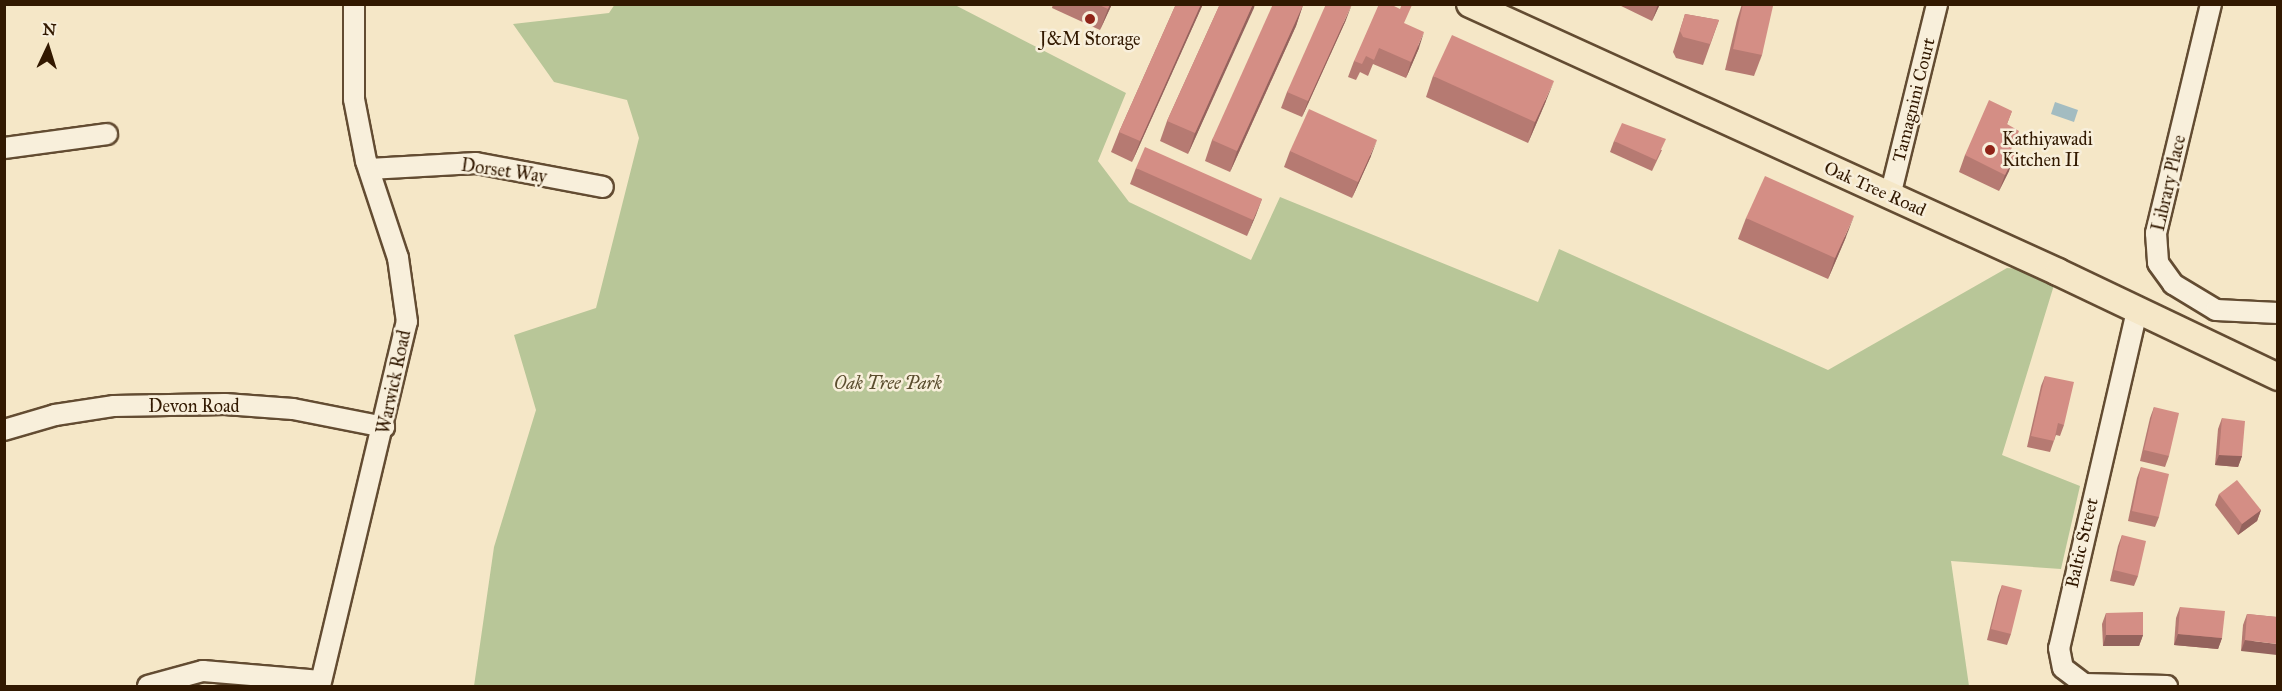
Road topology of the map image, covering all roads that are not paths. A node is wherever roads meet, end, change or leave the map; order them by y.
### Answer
1 (354, 4) edge
2 (1470, 4) edge
3 (1937, 4) edge
4 (2211, 4) edge
5 (107, 134) dead end
6 (4, 148) edge
7 (369, 169) junction
8 (603, 187) dead end
9 (1890, 196) junction
10 (2137, 311) junction
11 (2277, 313) edge
12 (2277, 377) edge
13 (384, 427) junction
14 (4, 430) edge
15 (321, 684) edge
16 (2165, 686) edge
17 (148, 687) edge

1 - 7 street, Warwick Road
2 - 9 main road, Oak Tree Road
3 - 9 street, Tamagnini Court
4 - 11 street, Library Place
5 - 6 street
7 - 8 street, Dorset Way
7 - 13 street, Warwick Road
9 - 10 main road, Oak Tree Road
10 - 12 main road, Oak Tree Road
10 - 16 street, Baltic Street
13 - 14 street, Devon Road
13 - 15 street, Warwick Road
15 - 17 street

